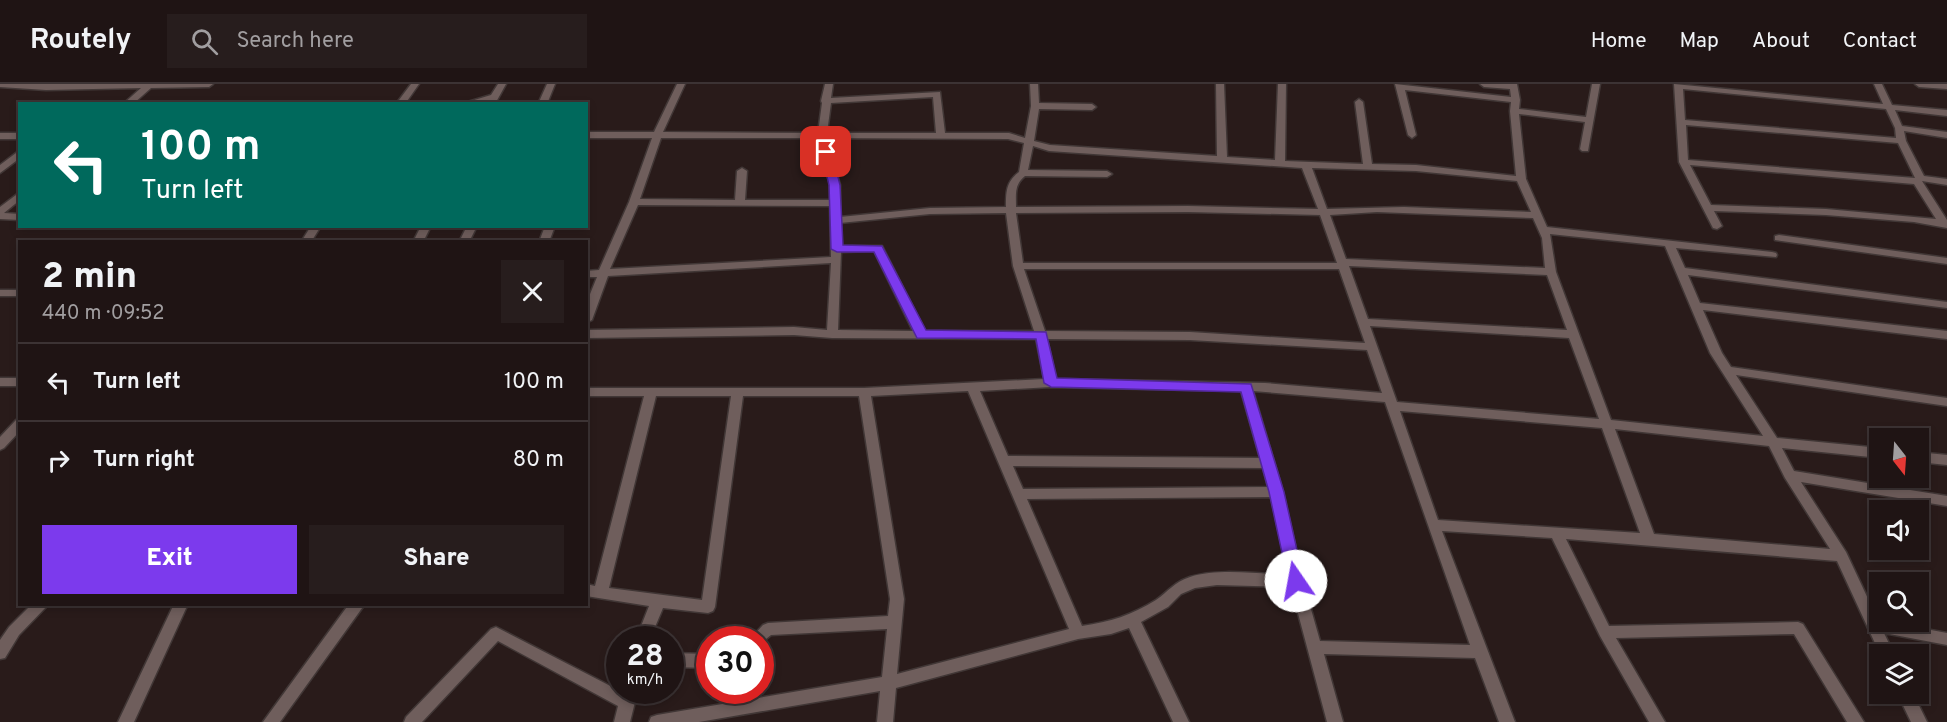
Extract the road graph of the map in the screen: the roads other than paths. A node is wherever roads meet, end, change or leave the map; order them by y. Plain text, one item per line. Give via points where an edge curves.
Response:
1 (0, 84) edge
2 (150, 84) edge
3 (209, 84) edge
4 (415, 84) edge
5 (502, 84) edge
6 (551, 84) edge
7 (681, 84) edge
8 (829, 84) edge
9 (1034, 84) edge
10 (1282, 84) edge
11 (1485, 84) edge
12 (1596, 84) edge
13 (1878, 84) edge
14 (1919, 84) edge
15 (1218, 85) edge
16 (1400, 85) edge
17 (1678, 85) edge
18 (49, 86) edge
19 (1513, 86) edge
20 (1947, 86) edge
21 (493, 100) edge
22 (1516, 100) junction
23 (825, 101) junction
24 (129, 102) edge
25 (402, 102) edge
26 (543, 102) edge
27 (1359, 102) dead end
28 (1035, 106) junction
29 (1092, 107) dead end
30 (1889, 109) junction
31 (1514, 111) junction
32 (1947, 113) edge
33 (1590, 120) junction
34 (1681, 122) junction
35 (1899, 128) junction
36 (588, 135) edge
37 (657, 135) junction
38 (822, 135) junction
39 (941, 135) junction
40 (1412, 135) dead end
41 (1947, 135) edge
42 (0, 136) edge
43 (18, 136) edge
44 (1901, 141) junction
45 (1029, 143) junction
46 (1585, 149) dead end
47 (18, 155) edge
48 (1222, 159) junction
49 (1684, 162) junction
50 (1280, 163) junction
51 (1306, 165) junction
52 (1368, 167) junction
53 (0, 170) edge
54 (742, 171) dead end
55 (1023, 173) junction
56 (1107, 174) dead end
57 (1521, 179) junction
58 (1919, 179) junction
59 (1947, 182) edge
60 (18, 197) edge
61 (634, 202) junction
62 (740, 202) junction
63 (835, 203) junction
64 (1708, 208) junction
65 (1011, 210) junction
66 (1324, 212) junction
67 (0, 214) edge
68 (1537, 215) junction
69 (18, 217) edge
70 (836, 220) junction
71 (1717, 226) dead end
72 (1945, 226) edge
73 (1544, 230) junction
74 (1779, 238) dead end
75 (1670, 245) junction
76 (837, 254) junction
77 (1772, 255) dead end
78 (1947, 261) edge
79 (1343, 264) junction
80 (1018, 266) junction
81 (1681, 271) junction
82 (1551, 272) junction
83 (588, 274) edge
84 (603, 274) junction
85 (0, 293) edge
86 (18, 293) edge
87 (1947, 305) edge
88 (1695, 306) junction
89 (588, 315) edge
90 (1365, 322) junction
91 (588, 334) edge
92 (832, 334) junction
93 (1573, 334) junction
94 (921, 335) junction
95 (1041, 335) junction
96 (1947, 335) edge
97 (1373, 347) junction
98 (1727, 370) junction
99 (0, 382) edge
100 (18, 382) edge
101 (1051, 383) junction
102 (972, 386) junction
103 (1246, 387) junction
104 (588, 392) edge
105 (651, 392) junction
106 (864, 392) junction
107 (738, 393) junction
108 (1392, 402) junction
109 (1947, 402) edge
110 (1608, 424) junction
111 (18, 425) edge
112 (1773, 442) junction
113 (0, 445) edge
114 (1869, 452) edge
115 (1929, 458) edge
116 (1005, 460) junction
117 (1947, 460) edge
118 (1268, 463) junction
119 (1790, 475) junction
120 (1276, 492) junction
121 (1019, 494) junction
122 (1947, 501) edge
123 (1434, 525) junction
124 (1557, 534) junction
125 (1649, 539) junction
126 (1841, 556) junction
127 (1296, 581) junction
128 (594, 591) edge
129 (658, 601) junction
130 (40, 606) edge
131 (180, 606) edge
132 (357, 606) edge
133 (1869, 617) edge
134 (1133, 620) junction
135 (894, 622) junction
136 (648, 626) edge
137 (774, 629) edge
138 (1605, 632) junction
139 (1907, 632) edge
140 (1078, 633) junction
141 (1947, 639) edge
142 (1315, 647) junction
143 (1479, 652) junction
144 (0, 653) edge
145 (889, 683) junction
146 (606, 685) edge
147 (627, 704) edge
148 (1910, 704) edge
149 (126, 722) edge
150 (271, 722) edge
151 (412, 722) edge
152 (622, 722) edge
153 (657, 722) edge
154 (885, 722) edge
155 (1180, 722) edge
156 (1335, 722) edge
157 (1507, 722) edge
158 (1657, 722) edge
159 (1856, 722) edge
160 (1919, 722) edge

1 - 18 street
2 - 3 street
2 - 18 street
2 - 24 street
4 - 25 street
5 - 21 street
6 - 26 street
7 - 37 street
8 - 23 street
9 - 28 street
10 - 50 street
11 - 19 street
12 - 33 street
13 - 30 street
14 - 20 street
15 - 48 street
16 - 22 street
16 - 40 street
17 - 30 street
17 - 34 street
19 - 22 street
22 - 31 street
23 - 38 street
23 - 39 street via 937,94
27 - 52 street
28 - 29 street
28 - 45 street
30 - 32 street
30 - 35 street
31 - 33 street
31 - 57 street
33 - 46 street
34 - 44 street
34 - 49 street
35 - 41 street
35 - 44 street
36 - 37 street
37 - 38 street
37 - 61 street
38 - 39 street
38 - 63 street via 835,185
39 - 45 street via 1009,136
42 - 43 street
44 - 58 street
45 - 48 street via 1050,148
45 - 55 street
47 - 53 street
48 - 50 street
49 - 58 street
49 - 64 street
50 - 51 street
51 - 52 street
51 - 66 street
52 - 57 street
54 - 62 street
55 - 56 street
55 - 65 street via 1011,188
57 - 68 street
58 - 59 street
58 - 72 street
60 - 67 street
61 - 62 street
61 - 84 street
62 - 63 street
63 - 70 street
64 - 71 street
64 - 72 street via 1860,212
65 - 66 street
65 - 70 street via 930,211
65 - 80 street
66 - 68 street via 1426,210
66 - 79 street
67 - 69 street
68 - 73 street
70 - 76 street
73 - 75 street
73 - 82 street
74 - 78 street
75 - 77 street
75 - 81 street
76 - 84 street
76 - 92 street
76 - 94 street via 878,248
79 - 80 street
79 - 82 street
79 - 90 street
80 - 95 street
81 - 87 street
81 - 88 street
82 - 93 street
83 - 84 street
84 - 89 street
85 - 86 street
88 - 96 street
88 - 98 street
90 - 93 street
90 - 97 street
91 - 92 street
92 - 94 street
93 - 110 street
94 - 95 street
95 - 97 street via 1190,336
95 - 101 street
97 - 108 street
98 - 109 street
98 - 112 street
99 - 100 street
101 - 102 street
101 - 103 street
102 - 106 street
102 - 116 street
103 - 108 street
103 - 118 street
104 - 105 street
105 - 107 street
105 - 128 street
106 - 107 street
106 - 135 street via 897,599
107 - 129 street via 708,607
108 - 110 street
108 - 123 street
110 - 112 street
110 - 125 street
111 - 113 street
112 - 114 street
112 - 119 street
115 - 117 street
116 - 118 street
116 - 121 street
118 - 120 street
119 - 122 street
119 - 126 street
120 - 121 street
120 - 127 street
121 - 140 street
123 - 124 street
123 - 143 street
124 - 125 street
124 - 138 street
125 - 126 street
126 - 133 street
127 - 134 street via 1193,582
127 - 142 street
128 - 129 street
129 - 136 street
130 - 144 street via 14,631
131 - 149 street
132 - 150 street
134 - 140 street
134 - 155 street
135 - 137 street
135 - 145 street
138 - 158 street
138 - 159 street via 1798,628
139 - 141 street
140 - 145 street
142 - 143 street
142 - 156 street
143 - 157 street
145 - 153 street
145 - 154 street
146 - 151 street via 495,633
147 - 152 street
148 - 160 street

